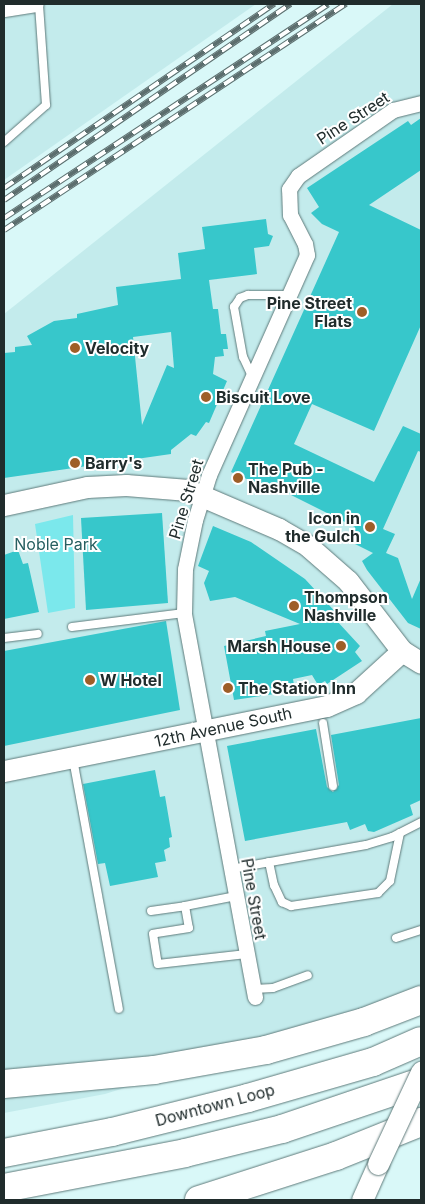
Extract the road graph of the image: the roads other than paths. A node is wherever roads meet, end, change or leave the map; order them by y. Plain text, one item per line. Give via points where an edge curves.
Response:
1 (38, 4) edge
2 (20, 5) edge
3 (4, 9) edge
4 (421, 103) edge
5 (4, 142) edge
6 (290, 295) junction
7 (253, 378) junction
8 (202, 496) junction
9 (4, 505) edge
10 (184, 613) junction
11 (72, 627) dead end
12 (38, 634) dead end
13 (4, 638) edge
14 (402, 651) junction
15 (421, 663) edge
16 (323, 723) dead end
17 (205, 730) junction
18 (73, 759) junction
19 (4, 771) edge
20 (333, 786) dead end
21 (421, 822) edge
22 (400, 833) junction
23 (269, 862) junction
24 (231, 869) junction
25 (236, 896) junction
26 (186, 906) junction
27 (151, 911) dead end
28 (421, 930) edge
29 (396, 938) dead end
30 (246, 954) junction
31 (308, 975) dead end
32 (255, 993) joint
33 (421, 1000) edge
34 (119, 1009) dead end
35 (421, 1041) edge
36 (421, 1072) edge
37 (421, 1082) edge
38 (4, 1084) edge
39 (421, 1122) edge
40 (112, 1132) junction
41 (4, 1140) edge
42 (4, 1153) edge
43 (10, 1188) edge
44 (199, 1200) edge
45 (362, 1200) edge

1 - 2 street
1 - 5 lane via 46,106
2 - 3 street
4 - 6 street, Pine Street via 393,110 298,176 289,189 290,215 307,255
6 - 7 street, Pine Street
6 - 7 lane via 248,295 240,298 234,307 243,357
7 - 8 street, Pine Street
8 - 9 main road via 181,489 126,485 87,487
8 - 10 street, Pine Street via 185,569
8 - 14 main road via 279,529 308,546 348,581
10 - 11 lane
10 - 17 street, Pine Street
12 - 13 lane
14 - 15 main road
14 - 17 main road, 12th Avenue South via 356,694 327,706
16 - 20 lane
17 - 18 main road, 12th Avenue South
17 - 24 street, Pine Street
18 - 19 main road, 12th Avenue South
18 - 34 lane
21 - 22 lane
22 - 23 lane via 366,845
22 - 23 lane via 390,881 378,893 291,906 282,902 274,886
23 - 24 lane
24 - 25 street, Pine Street
25 - 26 lane
25 - 30 street, Pine Street
26 - 27 lane
26 - 30 lane via 189,928 153,934 158,964
28 - 29 lane
30 - 32 street, Pine Street
31 - 32 lane
33 - 38 highway via 364,1022 266,1050 154,1070
35 - 40 highway, Downtown Loop via 373,1062
36 - 45 main road, bridge
37 - 43 highway via 282,1129 185,1153
39 - 44 highway via 336,1156
40 - 41 highway
40 - 42 highway, Downtown Loop

